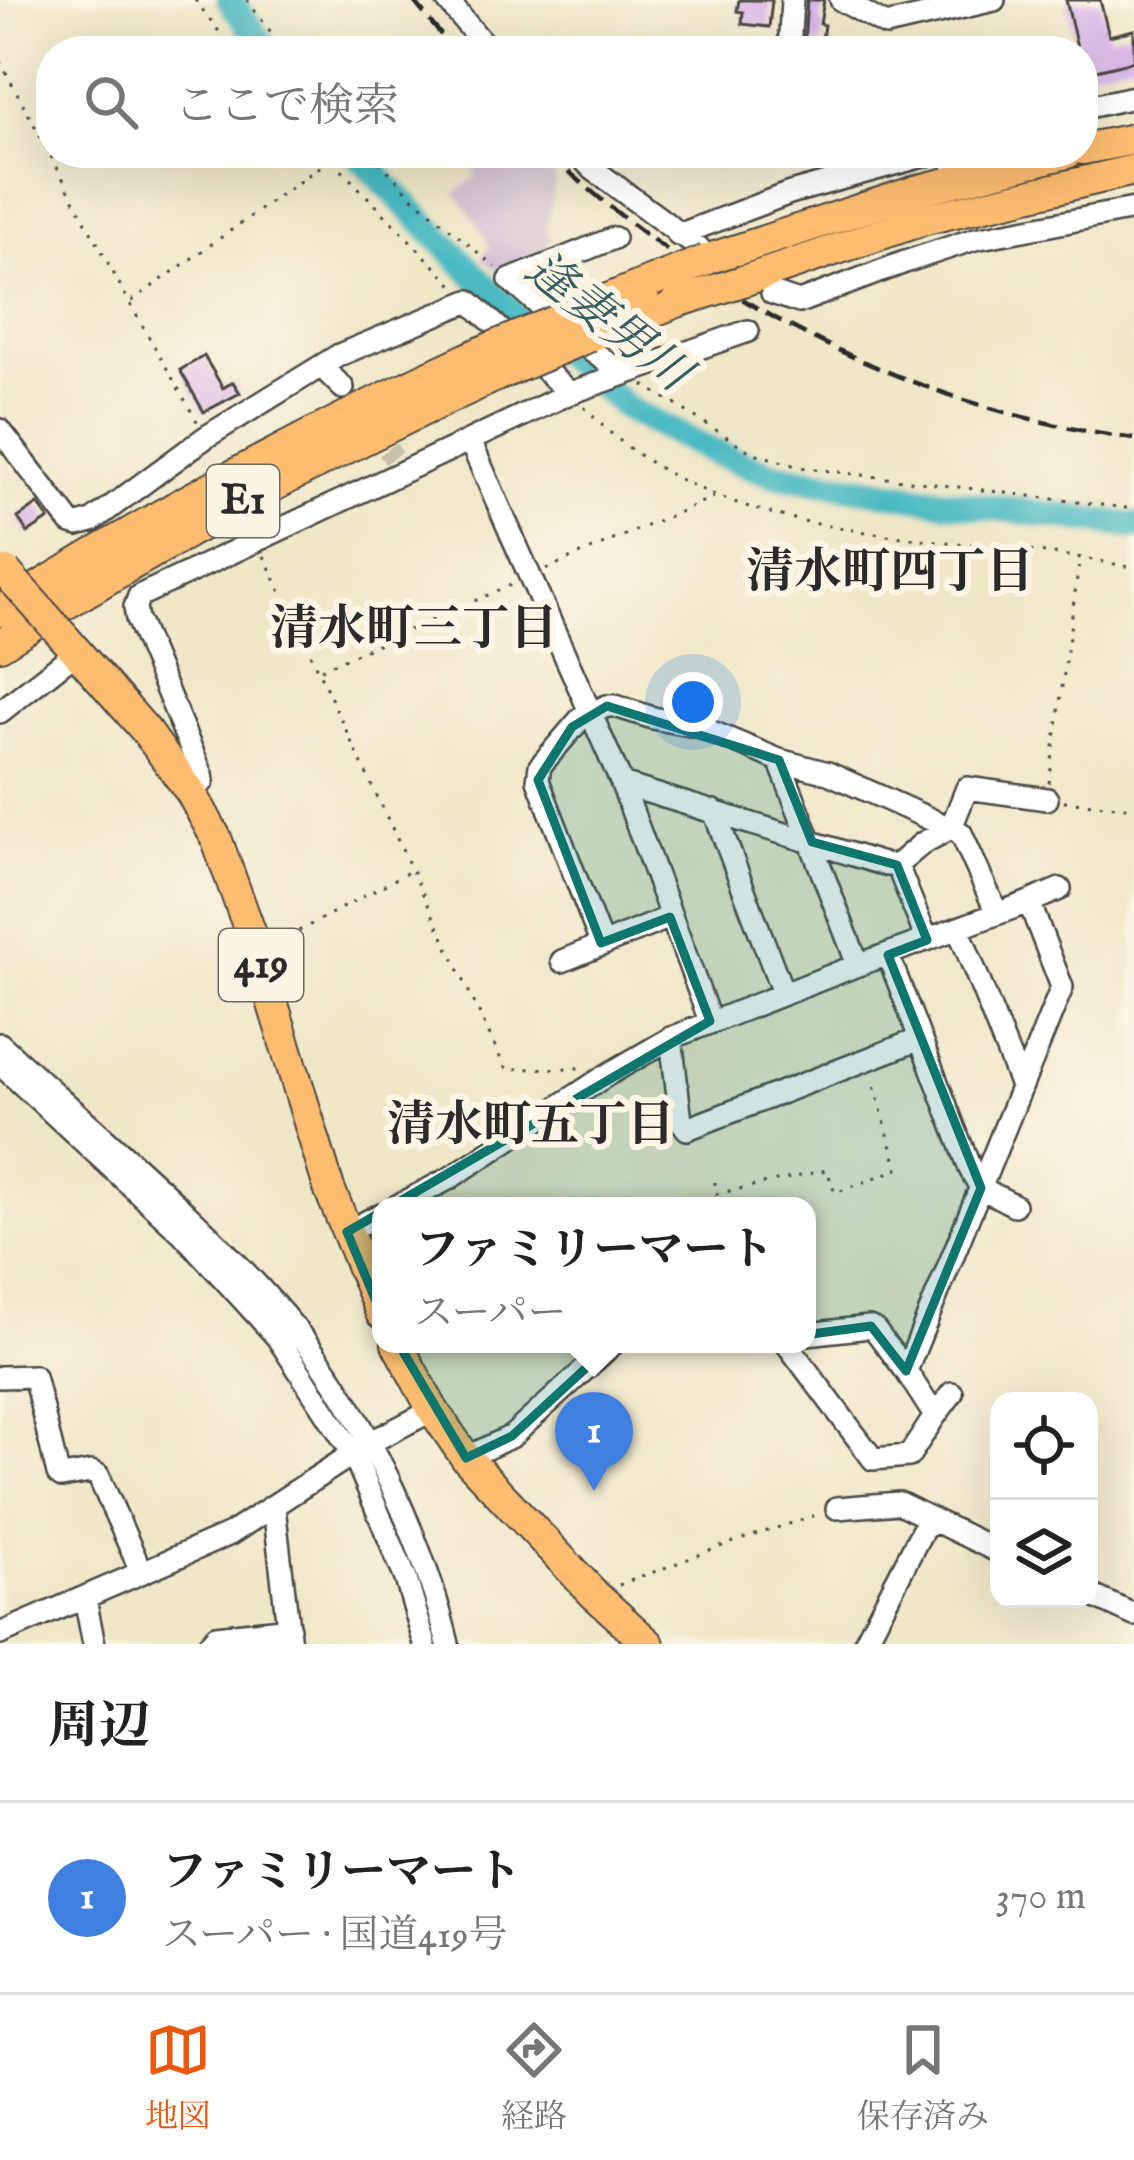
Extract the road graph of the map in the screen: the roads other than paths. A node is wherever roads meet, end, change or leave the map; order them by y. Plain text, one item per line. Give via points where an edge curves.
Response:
1 (446, 0) edge
2 (792, 0) edge
3 (841, 0) edge
4 (994, 0) edge
5 (940, 7) edge
6 (476, 36) edge
7 (790, 36) edge
8 (1134, 97) edge
9 (1098, 105) edge
10 (1134, 139) edge
11 (1098, 146) edge
12 (591, 168) edge
13 (895, 168) edge
14 (1007, 168) edge
15 (1134, 170) edge
16 (1134, 209) edge
17 (678, 235) junction
18 (614, 238) dead end
19 (703, 254) junction
20 (757, 287) junction
21 (582, 324) junction
22 (748, 331) dead end
23 (489, 364) junction
24 (322, 367) junction
25 (620, 376) junction
26 (343, 388) dead end
27 (573, 392) junction
28 (0, 430) edge
29 (470, 441) junction
30 (2, 566) edge
31 (0, 611) edge
32 (69, 644) junction
33 (0, 646) edge
34 (0, 712) edge
35 (591, 712) junction
36 (779, 760) junction
37 (622, 784) junction
38 (193, 794) junction
39 (1047, 799) road end
40 (714, 811) junction
41 (951, 828) junction
42 (812, 842) junction
43 (897, 865) junction
44 (1060, 889) dead end
45 (1029, 902) junction
46 (997, 914) junction
47 (670, 917) junction
48 (958, 928) junction
49 (927, 940) junction
50 (601, 944) junction
51 (888, 955) junction
52 (562, 961) dead end
53 (858, 965) junction
54 (783, 994) junction
55 (710, 1022) junction
56 (670, 1038) junction
57 (920, 1039) junction
58 (0, 1044) edge
59 (0, 1064) edge
60 (1021, 1086) junction
61 (981, 1188) junction
62 (414, 1197) edge
63 (1014, 1205) dead end
64 (372, 1219) edge
65 (347, 1232) junction
66 (372, 1292) edge
67 (816, 1333) edge
68 (402, 1353) edge
69 (603, 1353) edge
70 (794, 1353) edge
71 (906, 1371) junction
72 (0, 1377) edge
73 (952, 1393) dead end
74 (434, 1410) junction
75 (934, 1416) junction
76 (363, 1448) junction
77 (466, 1458) junction
78 (274, 1507) junction
79 (836, 1508) road end
80 (937, 1522) junction
81 (990, 1548) edge
82 (141, 1571) junction
83 (1098, 1598) edge
84 (85, 1599) junction
85 (1134, 1615) edge
86 (0, 1634) edge
87 (290, 1636) edge
88 (94, 1644) edge
89 (208, 1644) edge
90 (425, 1644) edge
91 (448, 1644) edge
92 (649, 1644) edge
93 (864, 1644) edge

1 - 6 street
2 - 7 street
3 - 5 street via 886,25
4 - 5 street
8 - 9 street
10 - 11 highway
12 - 17 street
13 - 17 street via 790,193
14 - 19 highway, E1
15 - 20 highway, E1 via 926,219
16 - 20 street via 974,236 799,302
17 - 19 street
18 - 25 street via 510,280
19 - 21 highway, E1, bridge
20 - 21 highway, E1, bridge
21 - 23 highway, E1, bridge
22 - 25 street
23 - 31 highway, E1 via 373,401
23 - 33 highway, E1 via 168,541
24 - 26 street
24 - 27 street via 469,301
24 - 28 street via 78,525
25 - 27 street
27 - 29 street
29 - 35 street
29 - 38 street via 400,465 139,596 137,619 202,775
30 - 32 highway, 419, bridge
32 - 34 street
32 - 38 highway, 419
35 - 36 street via 615,706 700,727
35 - 37 street
35 - 50 street via 537,773
36 - 41 street
36 - 42 street
37 - 40 street
37 - 47 street
38 - 65 highway, 419 via 233,880
39 - 41 street via 967,788
40 - 42 street
40 - 54 street
41 - 43 street
41 - 46 street via 966,841
42 - 43 street
42 - 53 street
43 - 49 street
44 - 45 street
45 - 46 street
45 - 60 street via 1062,987
46 - 48 street
47 - 50 street
47 - 55 street
48 - 49 street
48 - 60 street
49 - 51 street
50 - 52 street
51 - 53 street
51 - 57 street
53 - 54 street
54 - 55 street
55 - 56 street
56 - 57 street via 687,1129
56 - 62 street
57 - 61 street
58 - 76 street via 267,1296 312,1352
59 - 76 street via 182,1233 277,1336
60 - 61 street
61 - 63 street
61 - 71 street
64 - 65 street
65 - 66 highway, 419
67 - 71 street via 872,1327
68 - 74 highway
69 - 77 street via 512,1436
70 - 75 street via 873,1459 909,1456
71 - 75 street
72 - 82 street via 34,1376 58,1474 98,1474
73 - 75 street
74 - 76 street
74 - 77 highway
76 - 78 street
76 - 90 street
76 - 91 street via 417,1548
77 - 92 highway
78 - 82 street
78 - 87 street
79 - 80 street via 899,1503
80 - 81 street
80 - 93 street via 924,1527
82 - 84 street
83 - 85 street
84 - 86 street
84 - 88 street
87 - 89 street via 216,1636

